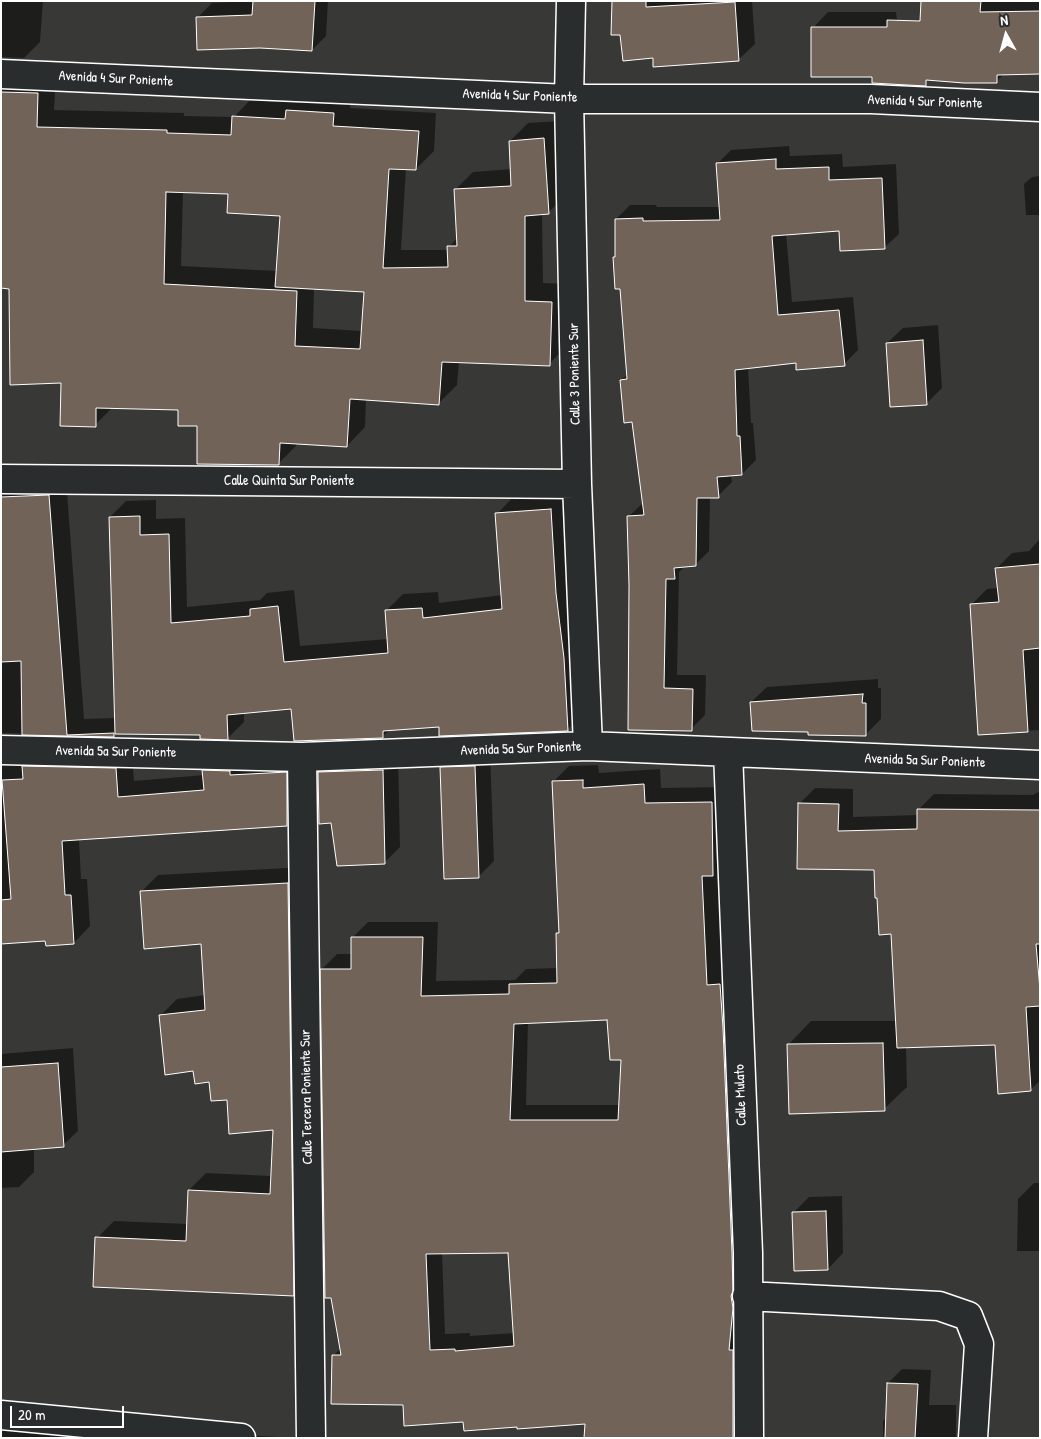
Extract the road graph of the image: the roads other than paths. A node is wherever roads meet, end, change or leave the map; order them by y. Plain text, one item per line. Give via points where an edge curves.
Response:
1 (571, 1) edge
2 (1, 74) edge
3 (569, 99) junction
4 (1040, 107) edge
5 (1, 479) edge
6 (577, 484) junction
7 (588, 746) junction
8 (1, 750) edge
9 (728, 752) junction
10 (302, 757) junction
11 (1040, 765) edge
12 (747, 1296) junction
13 (1, 1415) edge
14 (241, 1438) edge
15 (311, 1438) edge
16 (749, 1438) edge
17 (973, 1438) edge

1 - 3 street, Calle 3 Poniente Sur
2 - 3 street, Avenida 4 Sur Poniente
3 - 4 street, Avenida 4 Sur Poniente via 871,100
3 - 6 street, Calle 3 Poniente Sur
5 - 6 street, Calle Quinta Sur Poniente
6 - 7 street, Calle 3 Poniente Sur
7 - 9 street, Avenida 5a Sur Poniente
7 - 10 street, Avenida 5a Sur Poniente
8 - 10 street, Avenida 5a Sur Poniente
9 - 11 street, Avenida 5a Sur Poniente
9 - 12 street, Calle Mulato via 748,1253
10 - 15 street, Calle Tercera Poniente Sur
12 - 16 street, Calle Mulato
12 - 17 street via 939,1306 968,1316 979,1344
13 - 14 street

